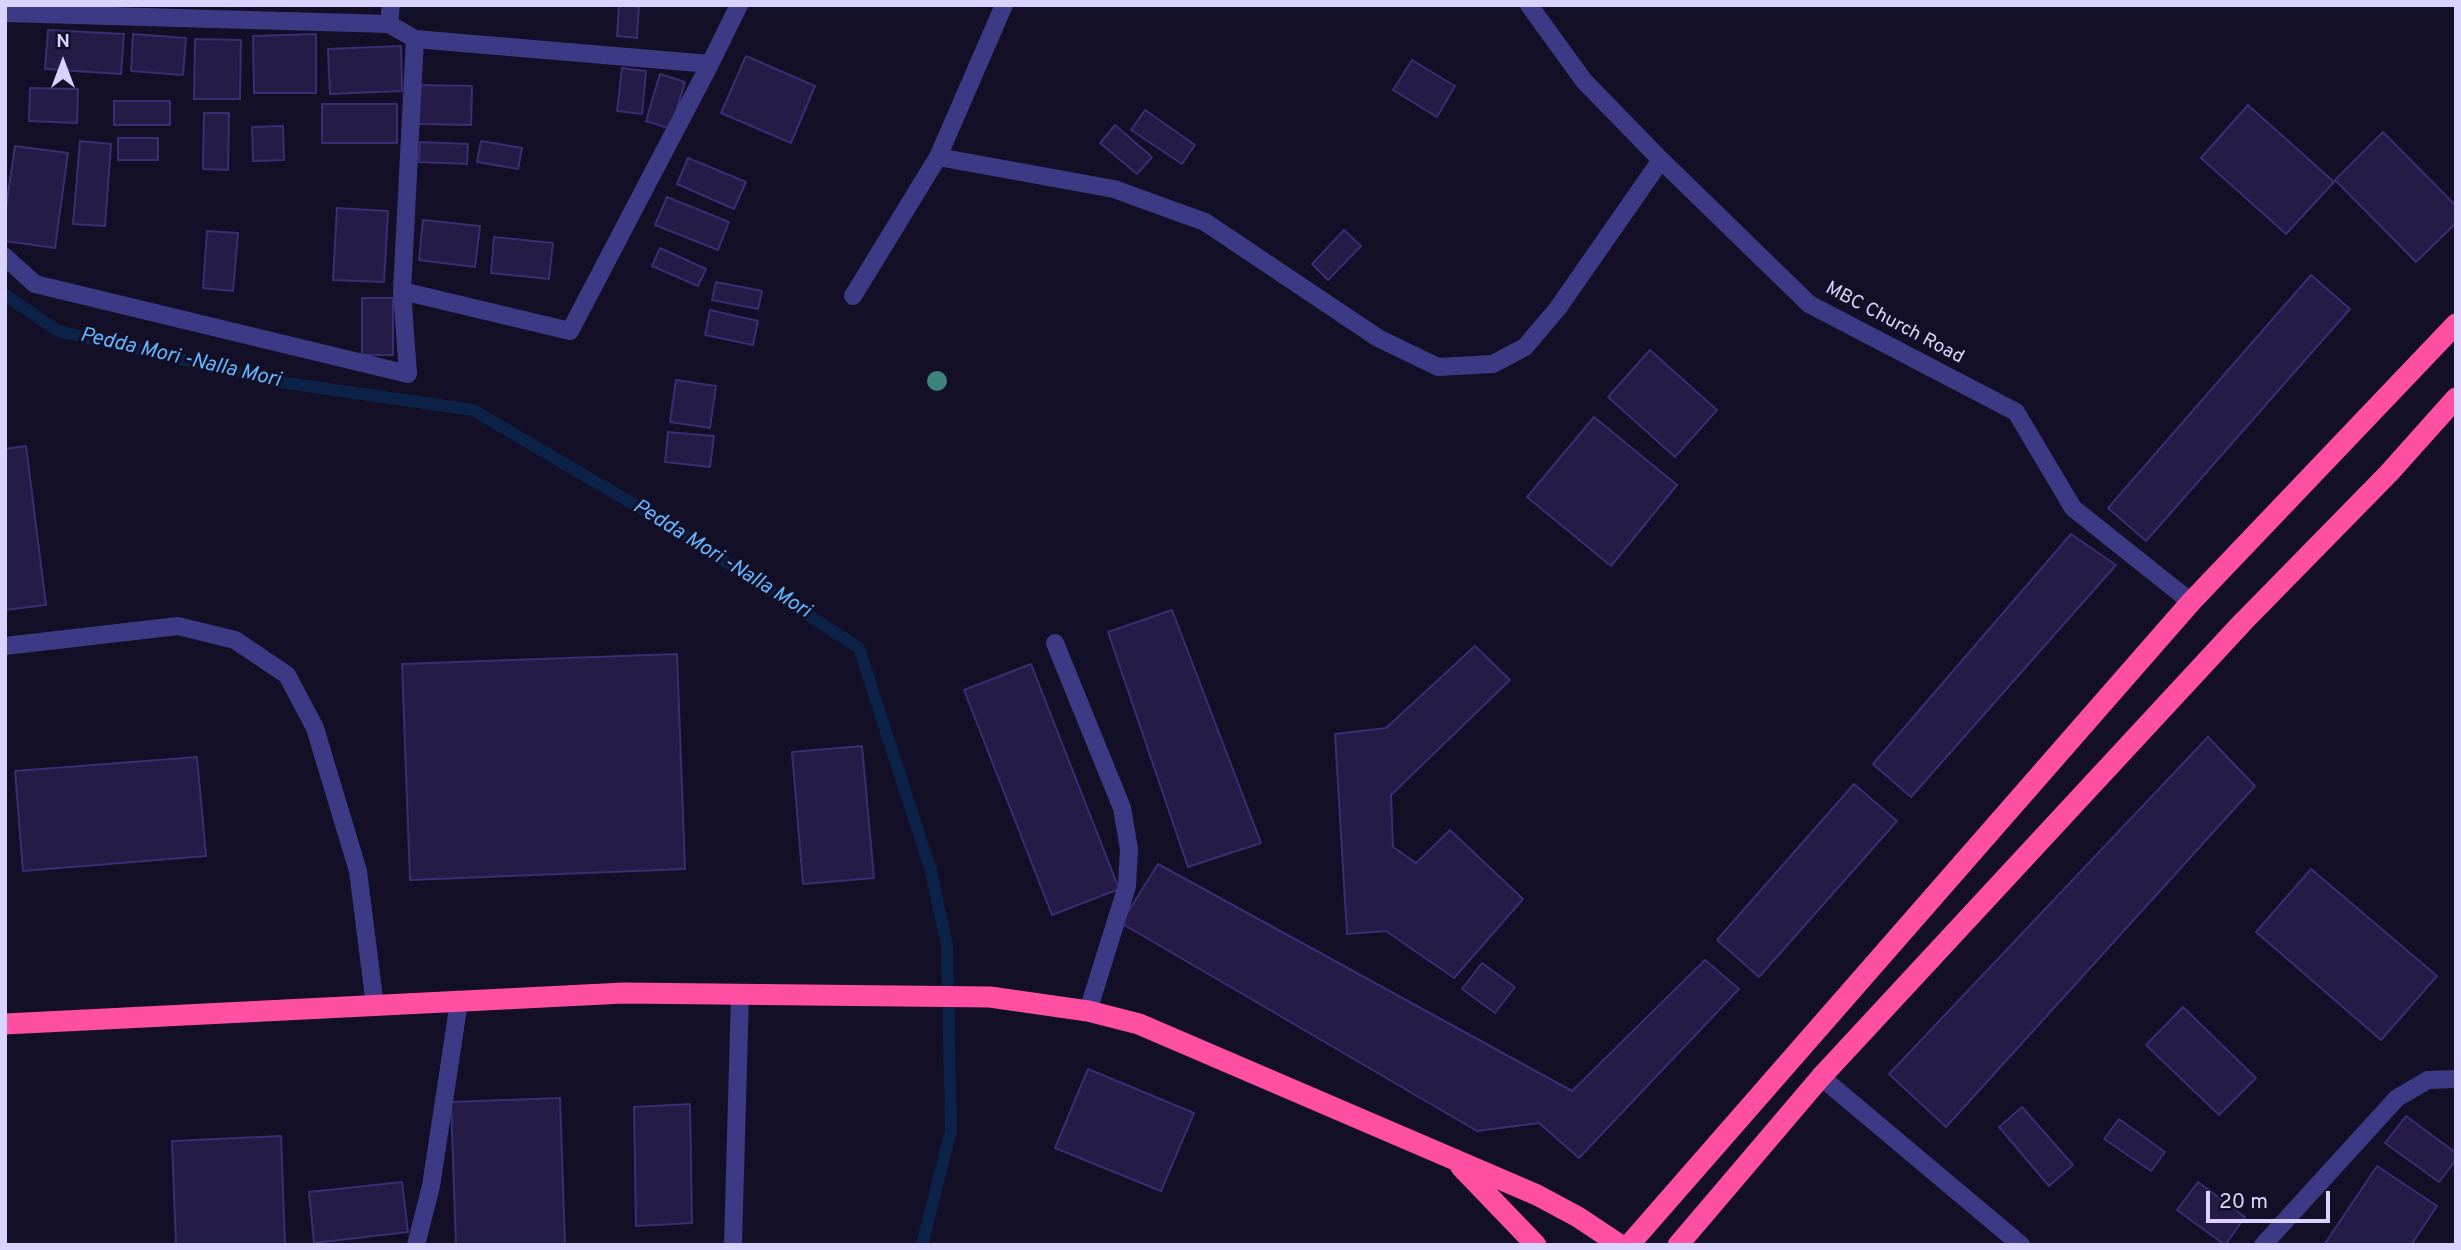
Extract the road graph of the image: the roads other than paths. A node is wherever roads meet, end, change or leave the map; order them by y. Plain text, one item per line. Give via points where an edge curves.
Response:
1 (391, 5) edge
2 (739, 5) edge
3 (1004, 5) edge
4 (1529, 5) edge
5 (5, 13) edge
6 (389, 24) junction
7 (415, 39) junction
8 (710, 64) junction
9 (938, 157) junction
10 (1661, 160) junction
11 (5, 257) edge
12 (402, 290) junction
13 (853, 296) dead end
14 (2456, 324) edge
15 (2456, 398) edge
16 (2191, 602) junction
17 (1055, 643) dead end
18 (5, 646) edge
19 (740, 993) junction
20 (459, 1002) junction
21 (375, 1006) junction
22 (1088, 1011) junction
23 (5, 1024) edge
24 (1821, 1077) junction
25 (2456, 1079) edge
26 (1455, 1160) junction
27 (416, 1245) edge
28 (733, 1245) edge
29 (1536, 1245) edge
30 (1620, 1245) edge
31 (1629, 1245) edge
32 (1678, 1245) edge
33 (2021, 1245) edge
34 (2263, 1245) edge

1 - 6 street
2 - 8 street
3 - 9 street
4 - 10 street, MBC Church Road via 1584,81
5 - 6 street
6 - 7 street
7 - 8 street
7 - 12 street
8 - 12 street via 570,331
9 - 10 street via 1114,189 1205,222 1378,338 1438,367 1493,364 1525,347 1558,308
9 - 13 street
10 - 16 street, MBC Church Road via 1808,303 2016,412 2073,508
11 - 12 street via 35,284 408,374
14 - 16 highway
15 - 24 highway
16 - 31 highway
17 - 22 street via 1122,808 1129,849 1127,887
18 - 21 street via 178,626 235,640 287,676 315,727 358,871
19 - 20 highway via 624,993
19 - 22 highway via 990,997
19 - 28 street
20 - 21 highway
20 - 27 street via 431,1186
21 - 23 highway
22 - 26 highway via 1139,1024
24 - 32 highway
24 - 33 street
25 - 34 street via 2428,1080 2397,1098
26 - 29 highway
26 - 30 highway via 1537,1195

